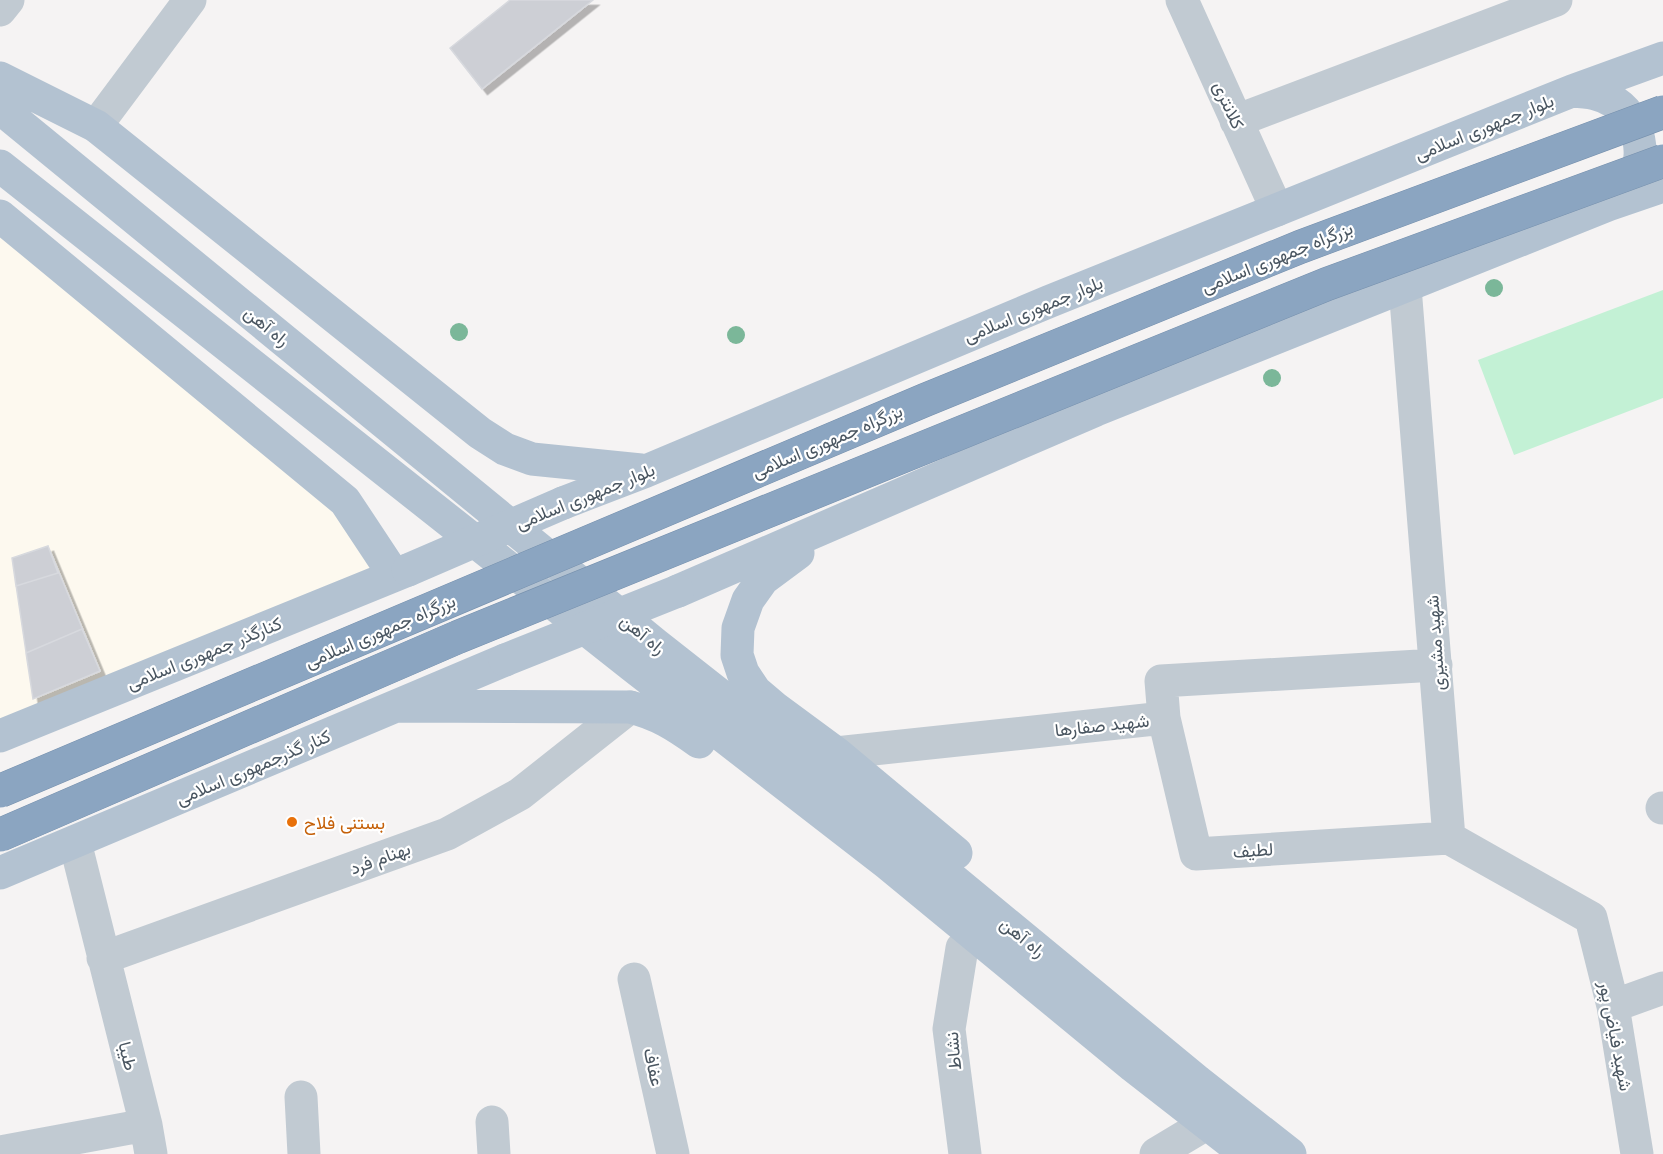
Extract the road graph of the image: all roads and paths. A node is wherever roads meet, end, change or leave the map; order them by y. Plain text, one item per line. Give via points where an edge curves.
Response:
1 (8, 0) edge
2 (190, 0) edge
3 (1182, 0) edge
4 (1556, 0) edge
5 (0, 10) edge
6 (1663, 58) edge
7 (0, 78) edge
8 (1572, 91) junction
9 (0, 108) edge
10 (1663, 112) edge
11 (1236, 121) junction
12 (96, 126) junction
13 (1663, 161) edge
14 (0, 166) edge
15 (1663, 186) edge
16 (1608, 205) junction
17 (1276, 210) junction
18 (0, 216) edge
19 (1405, 287) junction
20 (646, 471) junction
21 (879, 503) junction
22 (401, 573) junction
23 (1437, 665) junction
24 (398, 706) junction
25 (630, 707) junction
26 (1164, 718) junction
27 (0, 736) edge
28 (836, 753) junction
29 (0, 791) edge
30 (0, 835) edge
31 (1449, 838) junction
32 (75, 842) junction
33 (0, 873) edge
34 (962, 948) junction
35 (104, 958) junction
36 (634, 979) dead end
37 (1663, 988) edge
38 (1613, 1006) junction
39 (1133, 1066) junction
40 (1197, 1081) junction
41 (301, 1097) dead end
42 (492, 1122) dead end
43 (1206, 1124) junction
44 (148, 1139) edge
45 (0, 1152) edge
46 (304, 1154) edge
47 (494, 1154) edge
48 (673, 1154) edge
49 (965, 1154) edge
50 (1156, 1154) edge
51 (1246, 1154) edge
52 (1290, 1154) edge
53 (1637, 1154) edge

1 - 5 street
2 - 12 street
3 - 11 street, کلانتری
4 - 11 street
6 - 8 main road, بلوار جمهوری اسلامی
7 - 12 main road
8 - 16 main road via 1596,92 1617,104 1633,122 1640,144 1638,168 1627,190
8 - 17 main road, بلوار جمهوری اسلامی
9 - 40 main road, راه آهن
10 - 29 highway, بزرگراه جمهوری اسلامی, bridge via 1300,247 925,400
11 - 17 street, کلانتری
12 - 20 main road via 489,438 532,459
13 - 30 highway, بزرگراه جمهوری اسلامی, bridge via 1305,293 458,637
14 - 39 main road, راه آهن via 888,864
15 - 16 main road
16 - 19 main road
17 - 20 main road, بلوار جمهوری اسلامی
18 - 22 main road via 345,501
19 - 21 main road via 1096,410
19 - 23 street, شهید مشیری
20 - 22 main road, بلوار جمهوری اسلامی, bridge
21 - 24 main road, کنار گذرجمهوری اسلامی, bridge
21 - 28 main road via 763,579 748,600 738,628 737,655 755,691
22 - 27 main road, کنارگذر جمهوری اسلامی
23 - 26 street, شهید صفارها via 1161,681
23 - 31 street, شهید مشیری
24 - 25 main road
24 - 32 main road, کنار گذرجمهوری اسلامی
25 - 34 main road via 668,721 713,752
25 - 35 street, بهنام فرد via 520,794 447,834
26 - 28 street, شهید صفارها
26 - 31 street, لطیف via 1196,854
28 - 40 main road via 1062,941
31 - 38 street, شهید فیاض پور via 1591,918
32 - 33 main road, کنار گذرجمهوری اسلامی
32 - 35 street, طیبا
34 - 39 main road via 1027,999
34 - 49 street, نشاط via 950,1029
35 - 44 street, طیبا
36 - 48 street, عفاف
37 - 38 street
38 - 53 street, شهید فیاض پور
39 - 43 main road, راه آهن
40 - 52 main road, راه آهن
41 - 46 street
42 - 47 street
43 - 50 street
43 - 51 main road, راه آهن
44 - 45 street

